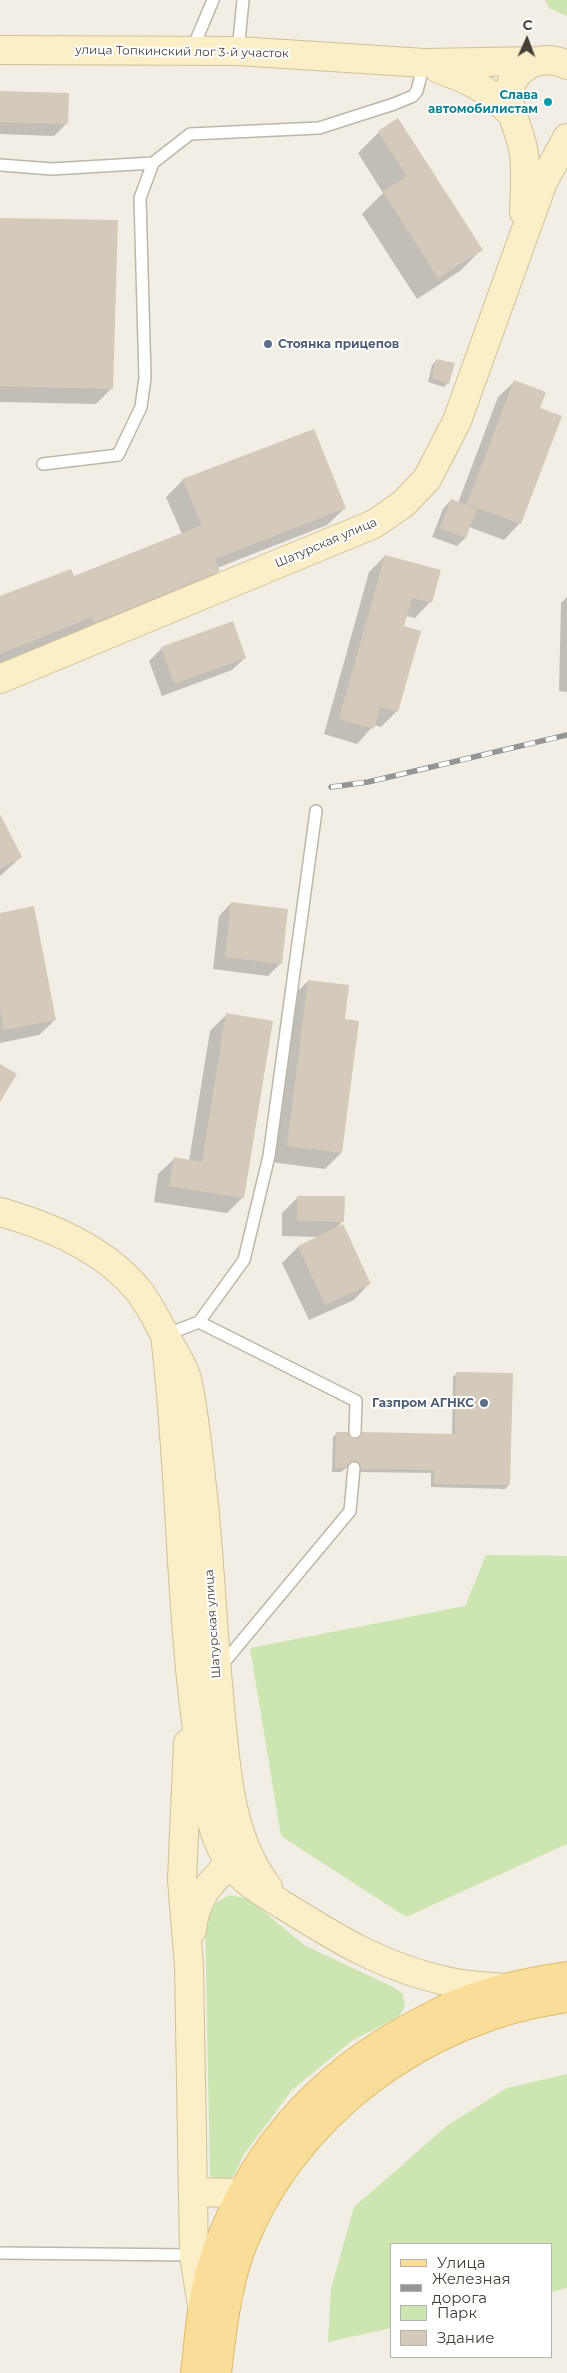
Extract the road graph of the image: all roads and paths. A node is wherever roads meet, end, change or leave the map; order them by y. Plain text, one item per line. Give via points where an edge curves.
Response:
1 (213, 0) edge
2 (243, 0) edge
3 (0, 50) edge
4 (192, 50) junction
5 (238, 51) junction
6 (556, 61) edge
7 (424, 63) junction
8 (513, 117) junction
9 (567, 132) edge
10 (567, 138) edge
11 (152, 163) junction
12 (0, 165) edge
13 (523, 236) junction
14 (43, 464) dead end
15 (0, 679) edge
16 (316, 811) dead end
17 (0, 1212) edge
18 (199, 1322) junction
19 (165, 1335) junction
20 (356, 1432) dead end
21 (354, 1468) dead end
22 (216, 1671) junction
23 (193, 1707) junction
24 (238, 1856) junction
25 (189, 1966) junction
26 (414, 1974) junction
27 (567, 1976) edge
28 (567, 1998) edge
29 (504, 2000) junction
30 (460, 2002) junction
31 (193, 2192) junction
32 (241, 2193) junction
33 (0, 2253) edge
34 (205, 2255) junction
35 (203, 2309) junction
36 (196, 2373) edge
37 (217, 2373) edge

1 - 4 lane
2 - 5 lane
3 - 4 main road, улица Топкинский лог 3-й участок
4 - 5 main road, улица Топкинский лог 3-й участок
5 - 7 main road, улица Топкинский лог 3-й участок
6 - 7 main road
6 - 8 main road via 522,69 516,76 509,94
7 - 8 main road via 469,80 489,92
7 - 11 lane via 417,91 394,104 319,128 190,134
8 - 9 main road via 523,129 542,137 553,138
8 - 13 main road via 524,151
10 - 13 main road, Шатурская улица via 543,182
11 - 12 lane via 52,169
11 - 14 lane via 140,198 145,378 141,407 118,456
13 - 15 main road, Шатурская улица via 457,420 427,479 402,504 374,524
16 - 18 lane via 269,1156 244,1260
17 - 19 main road, Шатурская улица via 63,1235 96,1252 138,1290
18 - 19 lane
18 - 20 lane via 356,1401
19 - 22 main road, Шатурская улица via 186,1377 199,1454
19 - 23 main road, Шатурская улица via 172,1394
21 - 22 lane via 350,1511
22 - 24 main road, Шатурская улица
23 - 24 main road via 207,1799 215,1829
23 - 25 main road via 187,1748 182,1880
24 - 25 main road via 207,1886 198,1902 193,1919
24 - 26 main road, Шатурская улица via 283,1905 365,1954
25 - 31 main road
26 - 29 main road
26 - 30 main road
27 - 29 main road
28 - 29 main road via 533,2003
29 - 30 main road
29 - 37 main road via 386,2068 333,2110 298,2147 265,2200 240,2253 226,2299
30 - 32 main road via 385,2040 307,2101 275,2140
31 - 32 main road
31 - 34 main road
32 - 34 main road
33 - 34 lane
34 - 35 main road
35 - 36 main road
35 - 37 main road

